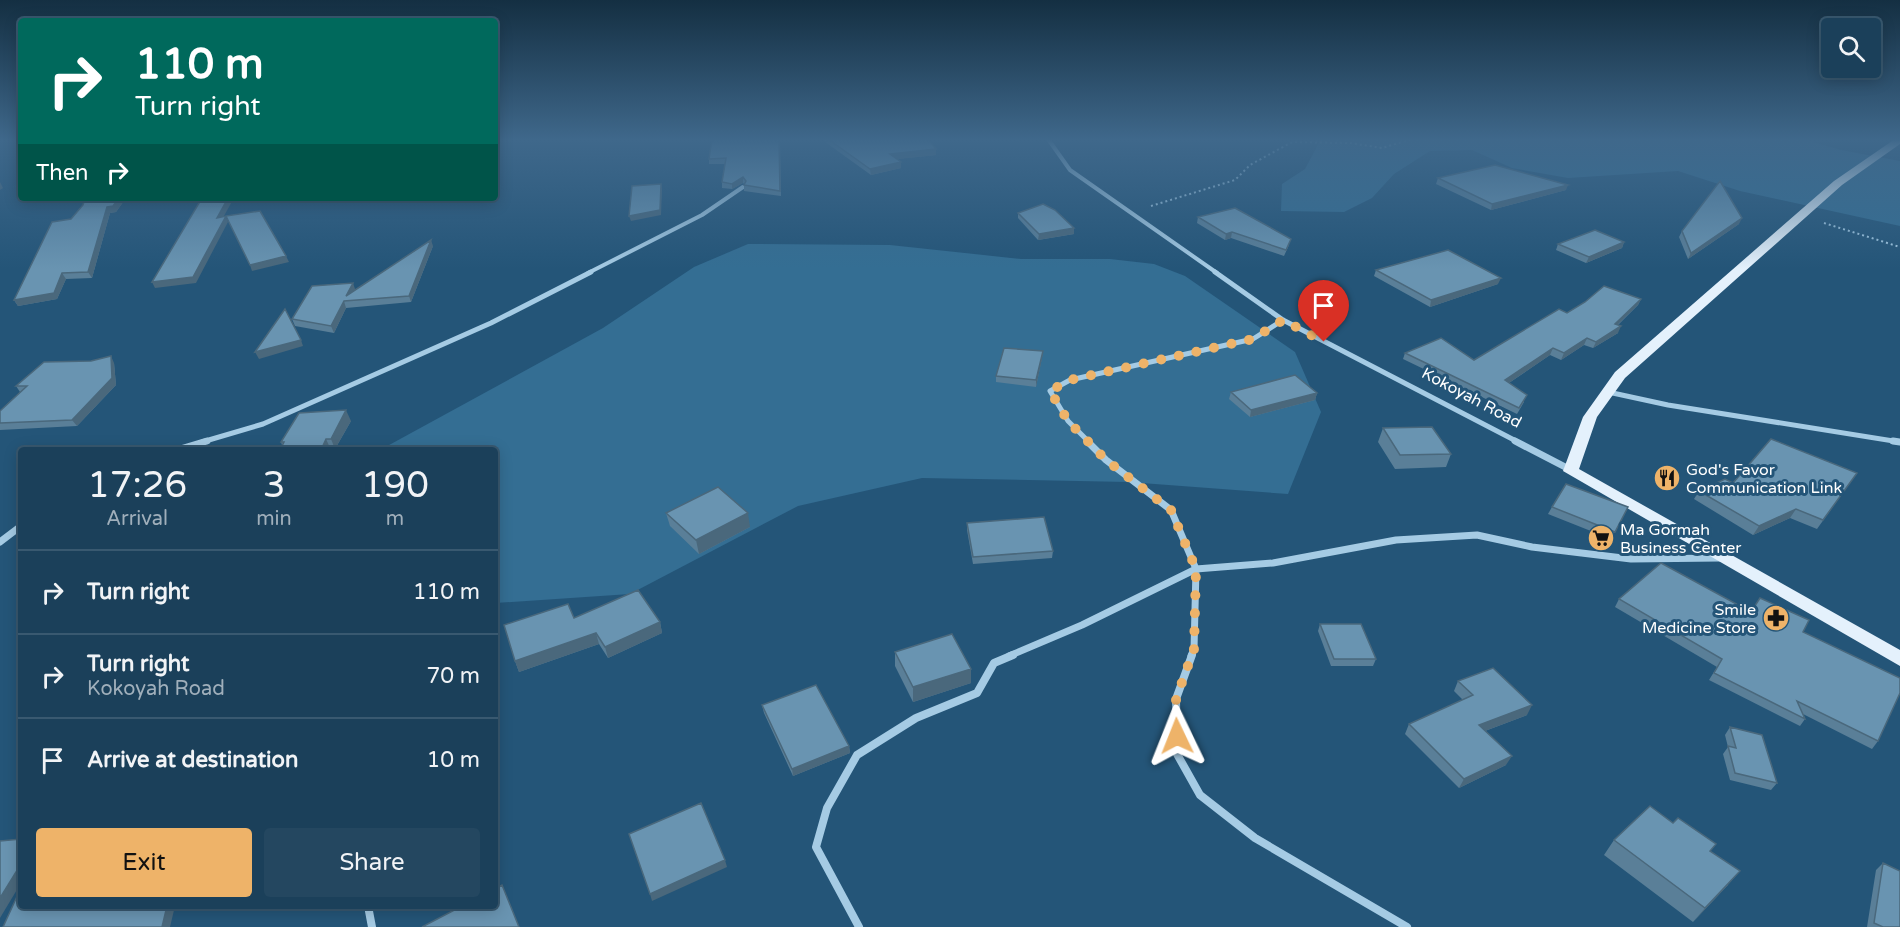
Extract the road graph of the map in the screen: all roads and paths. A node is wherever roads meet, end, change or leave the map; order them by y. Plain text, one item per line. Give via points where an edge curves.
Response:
1 (1087, 182) edge
2 (1228, 182) edge
3 (1839, 182) edge
4 (743, 187) edge
5 (1150, 206) dead end
6 (1801, 215) junction
7 (1900, 247) edge
8 (1283, 320) junction
9 (1608, 392) junction
10 (1900, 442) edge
11 (187, 447) edge
12 (1571, 471) junction
13 (18, 528) edge
14 (0, 542) edge
15 (1724, 558) junction
16 (1196, 569) junction
17 (1900, 659) edge
18 (369, 909) edge
19 (372, 927) edge
20 (859, 927) edge
21 (1407, 927) edge

1 - 8 street, Kokoyah Road
2 - 5 path
3 - 6 main road
4 - 11 street via 702,215 491,324 263,424
6 - 7 path
6 - 9 main road via 1620,375
8 - 12 street, Kokoyah Road
8 - 16 street via 1253,339 1070,380 1050,391 1068,421 1106,460 1171,510
9 - 10 street
9 - 12 main road via 1590,417
12 - 15 main road, Kokoyah Road
13 - 14 street
15 - 16 street via 1631,559 1532,548 1477,535 1396,540 1273,563
15 - 17 main road, Kokoyah Road
16 - 20 street via 994,663 977,693 916,718 857,755 827,808 816,847
16 - 21 street via 1194,649 1176,699 1177,754 1200,795 1255,838
18 - 19 street

